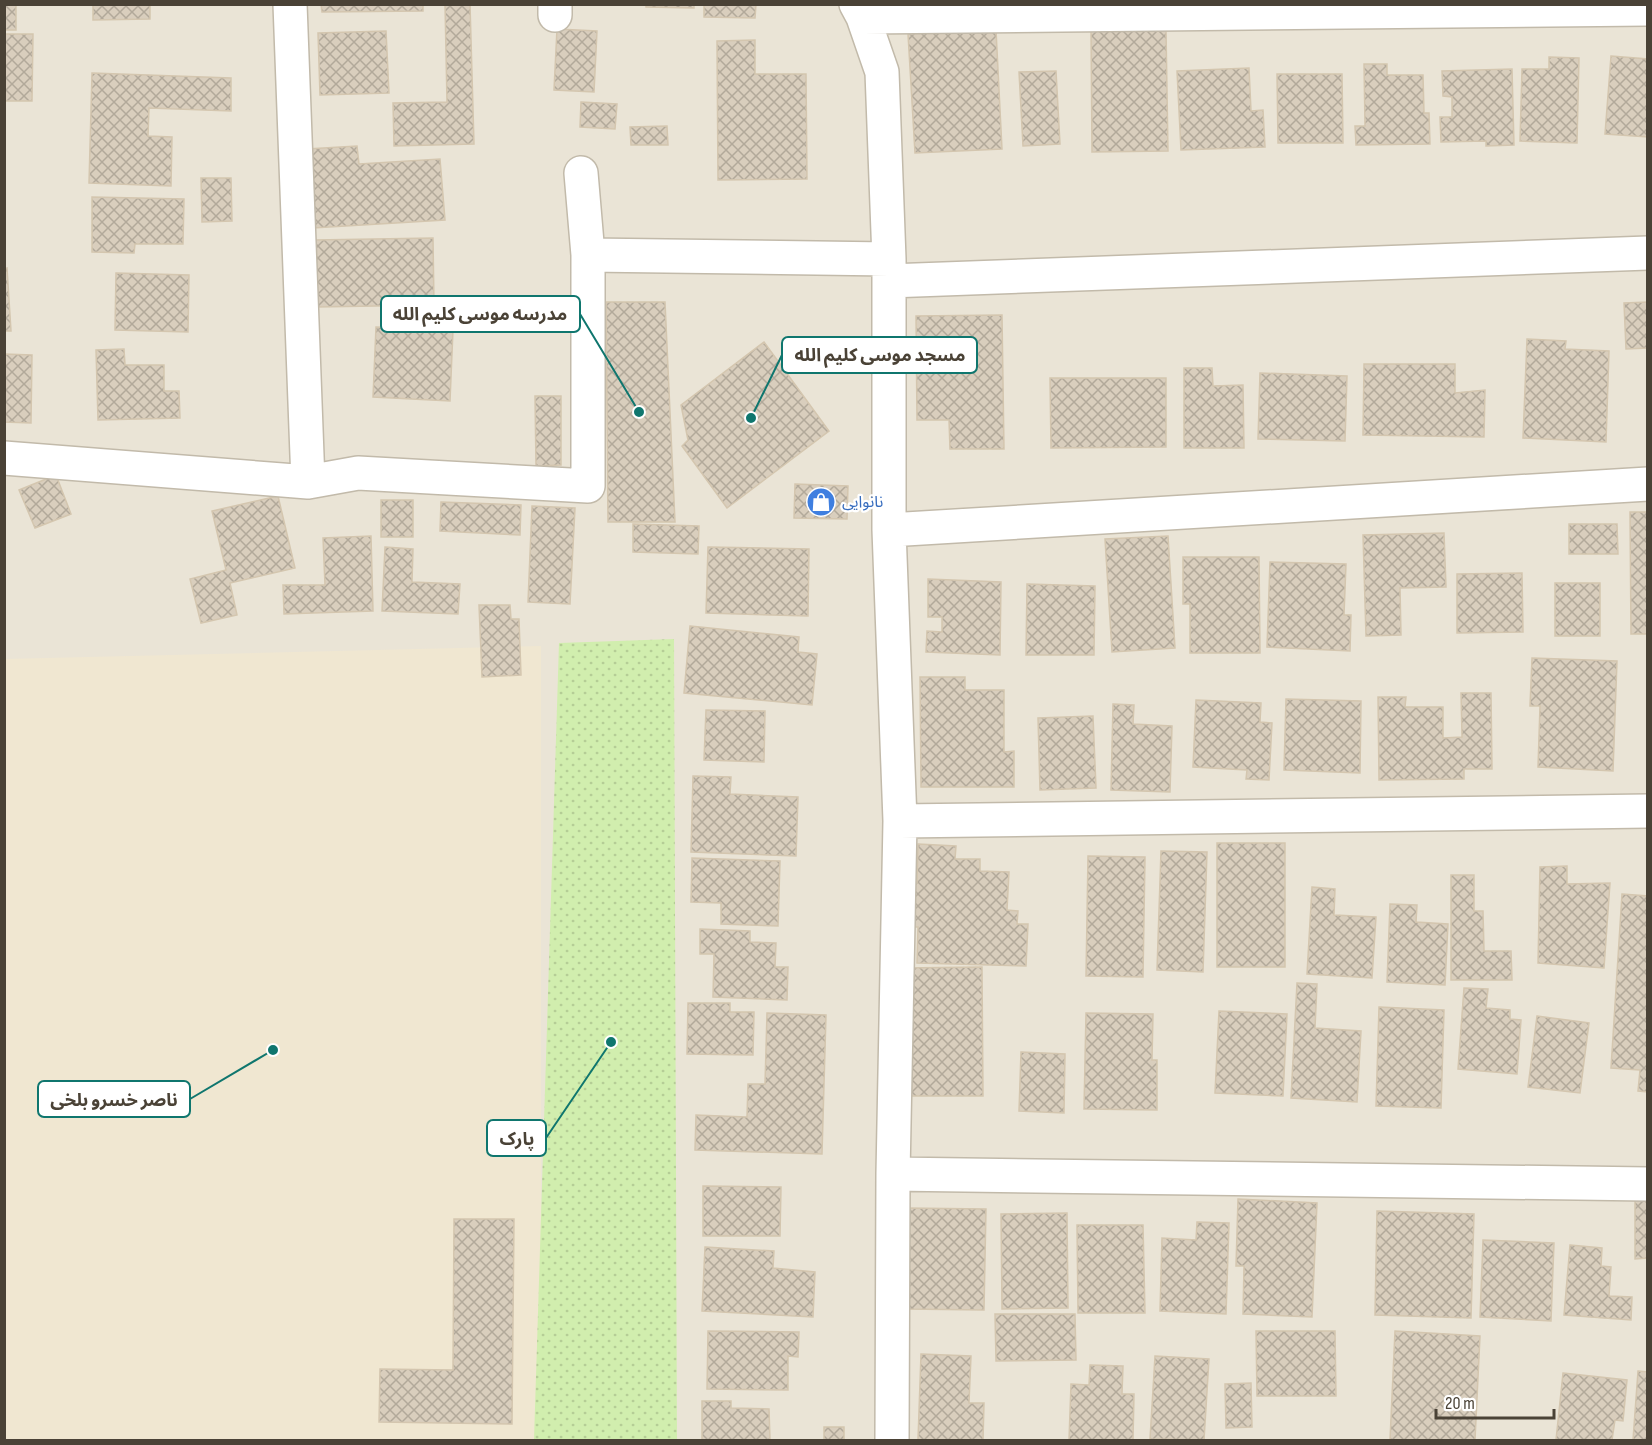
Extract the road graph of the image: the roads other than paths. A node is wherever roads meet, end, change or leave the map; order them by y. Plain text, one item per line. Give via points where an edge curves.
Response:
1 (290, 4) edge
2 (1647, 9) edge
3 (860, 11) edge
4 (581, 173) dead end
5 (1647, 253) edge
6 (588, 255) junction
7 (889, 270) junction
8 (4, 458) edge
9 (308, 482) junction
10 (1647, 484) edge
11 (889, 530) junction
12 (1647, 810) edge
13 (900, 821) junction
14 (893, 1174) junction
15 (1647, 1184) edge
16 (892, 1440) edge

1 - 9 street
2 - 3 street
3 - 7 street via 882,72
4 - 6 street
5 - 7 street
6 - 7 street
6 - 9 street via 588,486 357,473
7 - 11 street
8 - 9 street
10 - 11 street
11 - 13 street
12 - 13 street
13 - 14 street
14 - 15 street
14 - 16 street

